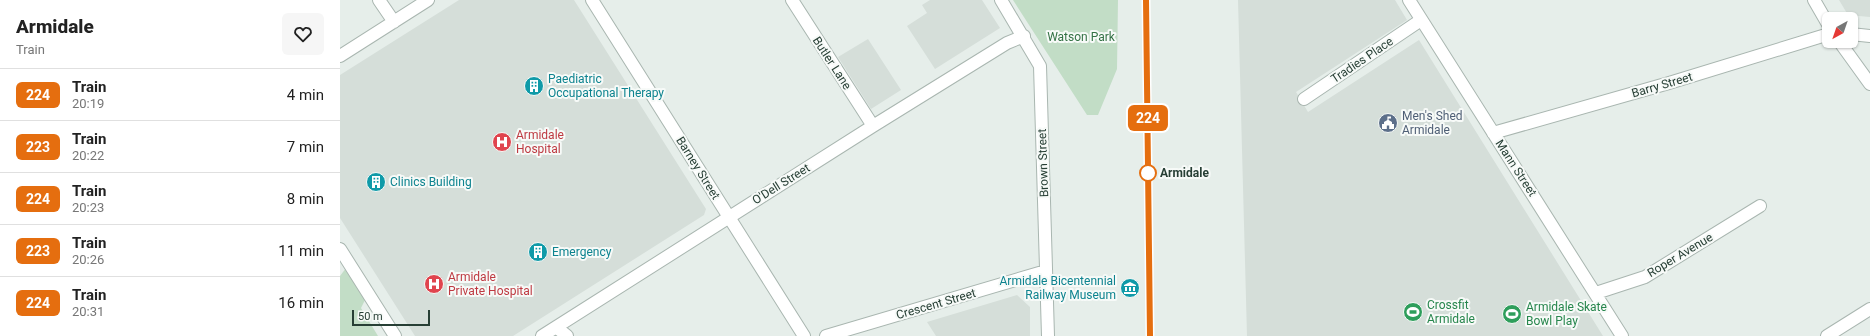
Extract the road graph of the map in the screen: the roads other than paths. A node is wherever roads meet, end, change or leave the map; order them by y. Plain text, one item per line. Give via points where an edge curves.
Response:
1 (379, 0) edge
2 (428, 0) edge
3 (592, 0) edge
4 (792, 0) edge
5 (1001, 0) edge
6 (1408, 0) edge
7 (1814, 0) edge
8 (1822, 14) edge
9 (1421, 20) junction
10 (394, 22) junction
11 (1858, 35) edge
12 (1024, 36) junction
13 (1822, 36) edge
14 (1870, 36) edge
15 (1844, 48) edge
16 (340, 56) edge
17 (1870, 84) edge
18 (1304, 99) dead end
19 (873, 126) junction
20 (1493, 133) junction
21 (1760, 206) dead end
22 (729, 217) junction
23 (340, 248) edge
24 (1046, 271) junction
25 (1596, 293) junction
26 (1870, 309) edge
27 (556, 327) junction
28 (395, 336) edge
29 (542, 336) edge
30 (567, 336) edge
31 (804, 336) edge
32 (826, 336) edge
33 (1048, 336) edge
34 (1622, 336) edge
35 (1827, 336) edge

1 - 10 street
2 - 10 street
3 - 22 street, Barney Street
4 - 19 street, Butler Lane
5 - 12 street, Brown Street
6 - 9 street, Mann Street
7 - 8 street
9 - 18 street, Tradies Place
9 - 20 street, Mann Street
10 - 16 street
11 - 14 street
12 - 19 street, O'Dell Street via 1007,43
12 - 24 street, Brown Street via 1040,66
13 - 20 street, Barry Street via 1670,83
15 - 17 street
19 - 22 street, O'Dell Street
20 - 25 street, Mann Street
21 - 25 street, Roper Avenue via 1645,277
22 - 27 street, O'Dell Street
22 - 31 street, Barney Street
23 - 28 street
24 - 32 street, Crescent Street
24 - 33 street, Brown Street
25 - 34 street, Mann Street
26 - 35 street
27 - 29 street, O'Dell Street
27 - 30 street

